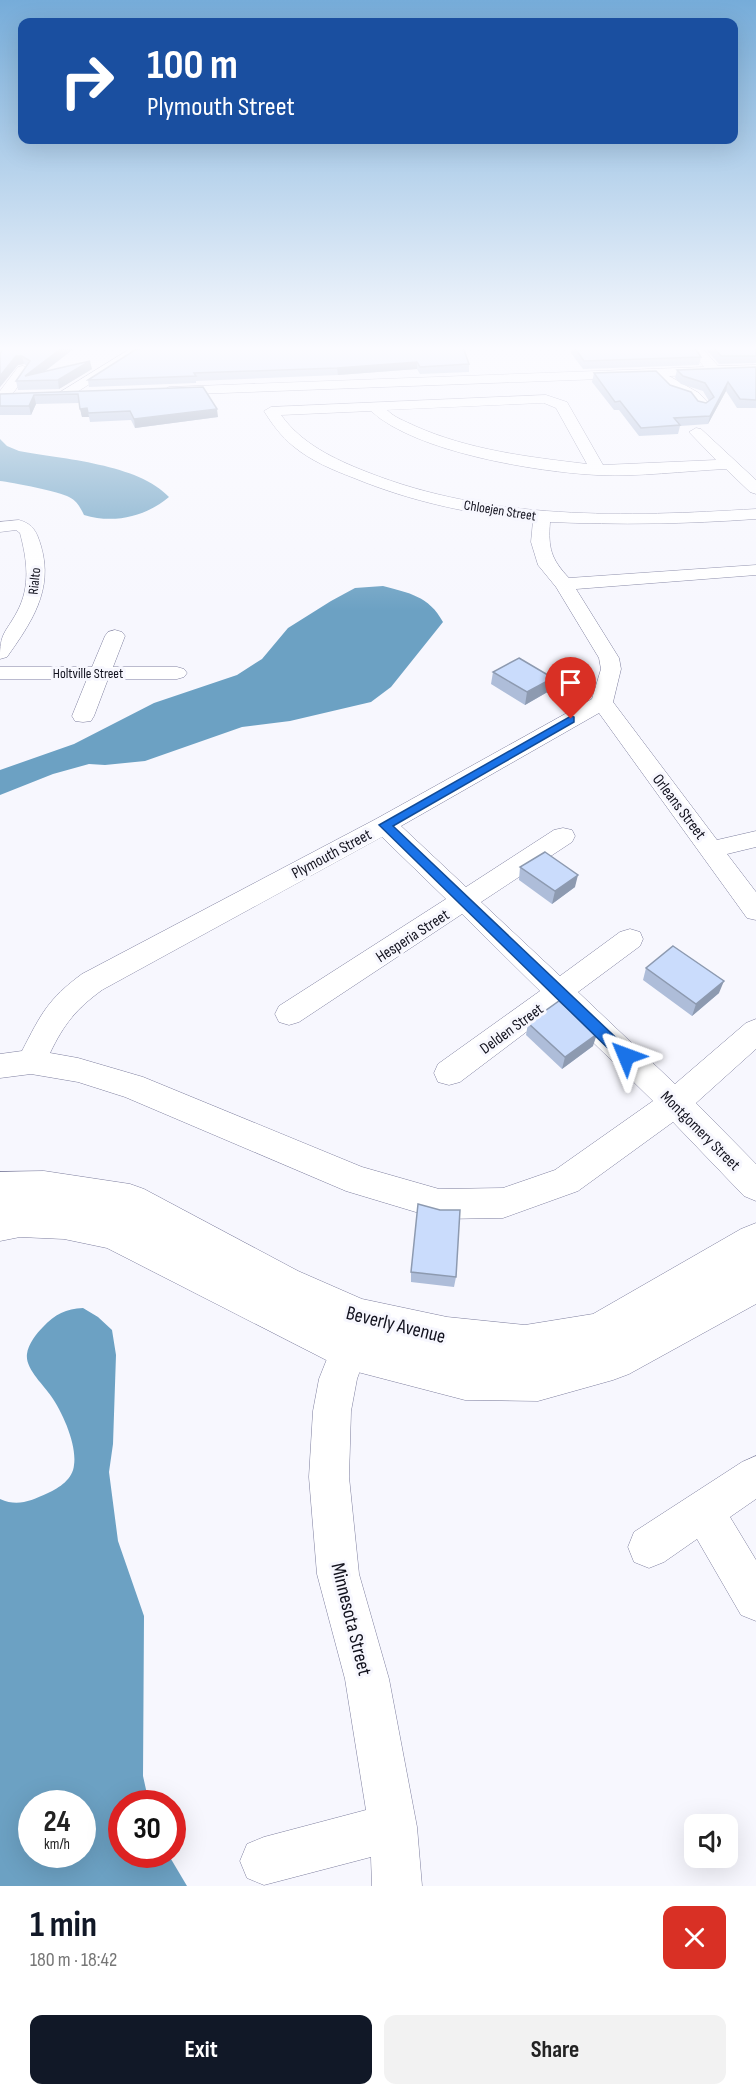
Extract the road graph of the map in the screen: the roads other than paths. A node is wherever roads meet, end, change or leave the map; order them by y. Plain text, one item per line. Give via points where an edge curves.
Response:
1 (289, 435) edge
2 (427, 435) edge
3 (579, 435) edge
4 (699, 435) edge
5 (729, 464) junction
6 (598, 470) junction
7 (756, 489) edge
8 (756, 514) edge
9 (542, 517) junction
10 (0, 527) edge
11 (756, 570) edge
12 (564, 584) junction
13 (115, 636) dead end
14 (0, 653) edge
15 (0, 673) edge
16 (177, 673) dead end
17 (100, 674) junction
18 (603, 702) junction
19 (83, 716) dead end
20 (385, 825) junction
21 (563, 836) dead end
22 (756, 839) edge
23 (712, 849) junction
24 (464, 902) junction
25 (756, 911) edge
26 (630, 939) dead end
27 (560, 993) junction
28 (289, 1014) dead end
29 (756, 1031) edge
30 (32, 1062) junction
31 (0, 1066) edge
32 (449, 1073) dead end
33 (675, 1103) junction
34 (756, 1186) edge
35 (0, 1190) edge
36 (0, 1222) edge
37 (756, 1243) edge
38 (756, 1281) edge
39 (356, 1334) junction
40 (756, 1476) edge
41 (703, 1511) junction
42 (649, 1547) dead end
43 (756, 1600) edge
44 (393, 1827) junction
45 (264, 1861) dead end
46 (397, 1886) edge

1 - 9 street, Chloejen Street via 307,449 362,477 433,498
2 - 6 street via 520,461
3 - 6 street
4 - 5 street
5 - 6 street
5 - 7 street
8 - 9 street, Chloejen Street via 660,520
9 - 12 street via 540,542 547,565
10 - 14 street, Rialto via 19,525 28,531 38,569 31,606
11 - 12 street
12 - 18 street via 609,658 611,669
13 - 17 street
15 - 17 street, Holtville Street
16 - 17 street, Holtville Street
17 - 19 street
18 - 20 street, Plymouth Street
18 - 23 street, Orleans Street
20 - 24 street, Montgomery Street
20 - 30 street, Plymouth Street via 92,982 69,999 51,1022
21 - 24 street, Hesperia Street
22 - 23 street
23 - 25 street, Orleans Street
24 - 27 street, Montgomery Street
24 - 28 street, Hesperia Street
26 - 27 street, Delden Street
27 - 32 street, Delden Street
27 - 33 street, Montgomery Street
29 - 33 street
30 - 31 street
30 - 33 street via 132,1086 358,1181 439,1204 503,1203 566,1181
33 - 34 street, Montgomery Street
35 - 39 street, Beverly Avenue via 44,1189 130,1202 283,1286
36 - 39 street, Beverly Avenue via 20,1218 64,1220 114,1230
37 - 39 street, Beverly Avenue via 598,1335 525,1347
38 - 39 street, Beverly Avenue via 613,1358 538,1378 465,1377
39 - 44 street, Minnesota Street via 338,1379 329,1477 338,1574 367,1679
40 - 41 street
41 - 42 street
41 - 43 street
44 - 45 street
44 - 46 street, Minnesota Street

